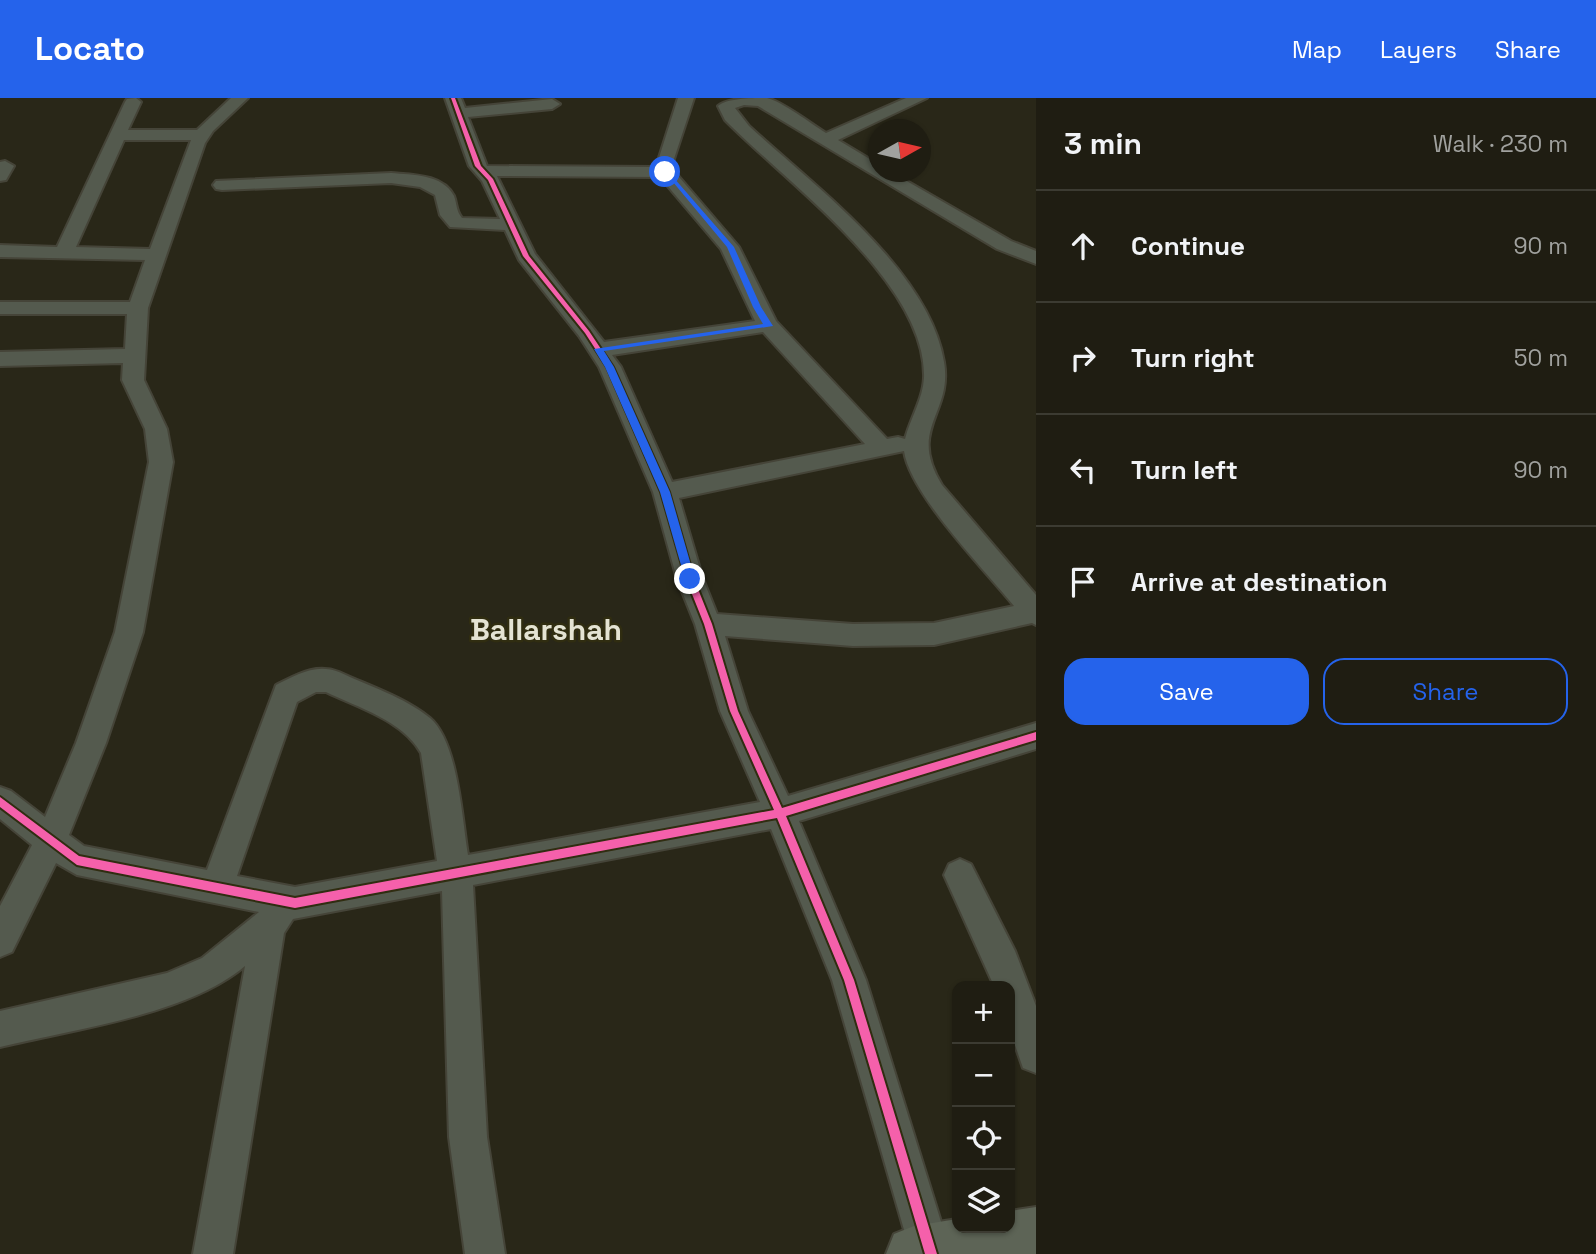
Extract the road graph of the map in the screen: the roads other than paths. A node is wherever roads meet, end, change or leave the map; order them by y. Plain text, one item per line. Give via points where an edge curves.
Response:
1 (240, 98) edge
2 (686, 98) edge
3 (919, 98) edge
4 (725, 101) edge
5 (133, 102) dead end
6 (552, 104) dead end
7 (456, 106) edge
8 (118, 135) junction
9 (201, 135) junction
10 (825, 139) junction
11 (868, 165) edge
12 (482, 171) junction
13 (665, 172) junction
14 (896, 182) edge
15 (222, 185) dead end
16 (511, 225) junction
17 (0, 251) edge
18 (64, 252) junction
19 (157, 256) junction
20 (1036, 258) edge
21 (0, 308) edge
22 (138, 308) junction
23 (768, 326) junction
24 (598, 349) junction
25 (133, 356) junction
26 (0, 359) edge
27 (914, 441) junction
28 (883, 449) junction
29 (665, 492) junction
30 (1035, 613) edge
31 (708, 624) junction
32 (1036, 736) edge
33 (0, 801) edge
34 (780, 813) junction
35 (51, 841) junction
36 (457, 873) junction
37 (960, 875) dead end
38 (215, 888) junction
39 (282, 913) junction
40 (0, 940) edge
41 (0, 1029) edge
42 (1036, 1055) edge
43 (1036, 1234) edge
44 (925, 1253) edge
45 (213, 1254) edge
46 (485, 1254) edge

1 - 9 street
2 - 13 street via 664,162
3 - 10 street
4 - 10 street via 763,102
4 - 27 street via 731,117 892,272 924,332 936,373
5 - 8 street
6 - 7 street
7 - 12 street
8 - 9 street
8 - 18 street
9 - 19 street
10 - 11 street
12 - 13 street
12 - 16 street
13 - 23 street via 730,247
14 - 20 street via 1003,245
15 - 16 street via 408,180 441,189 446,210 457,223
16 - 24 street via 526,256
17 - 18 street
18 - 19 street
19 - 22 street
21 - 22 street
22 - 25 street
23 - 24 street
23 - 28 street
24 - 29 street
25 - 26 street
25 - 35 street via 132,380 156,429 162,462 128,632 91,743
27 - 28 street
27 - 30 street via 920,469 933,491
28 - 29 street
29 - 31 street
30 - 31 street via 934,634 853,635
31 - 34 street via 734,711
32 - 34 street
33 - 35 street
34 - 36 street
34 - 44 street via 849,980
35 - 38 street via 77,860
35 - 40 street
36 - 38 street via 435,751 422,729 329,680 313,680 286,694
36 - 39 street
36 - 46 street via 468,1137
37 - 42 street via 1003,963
38 - 39 street
39 - 41 street via 214,970 168,990
39 - 45 street
43 - 44 main road

